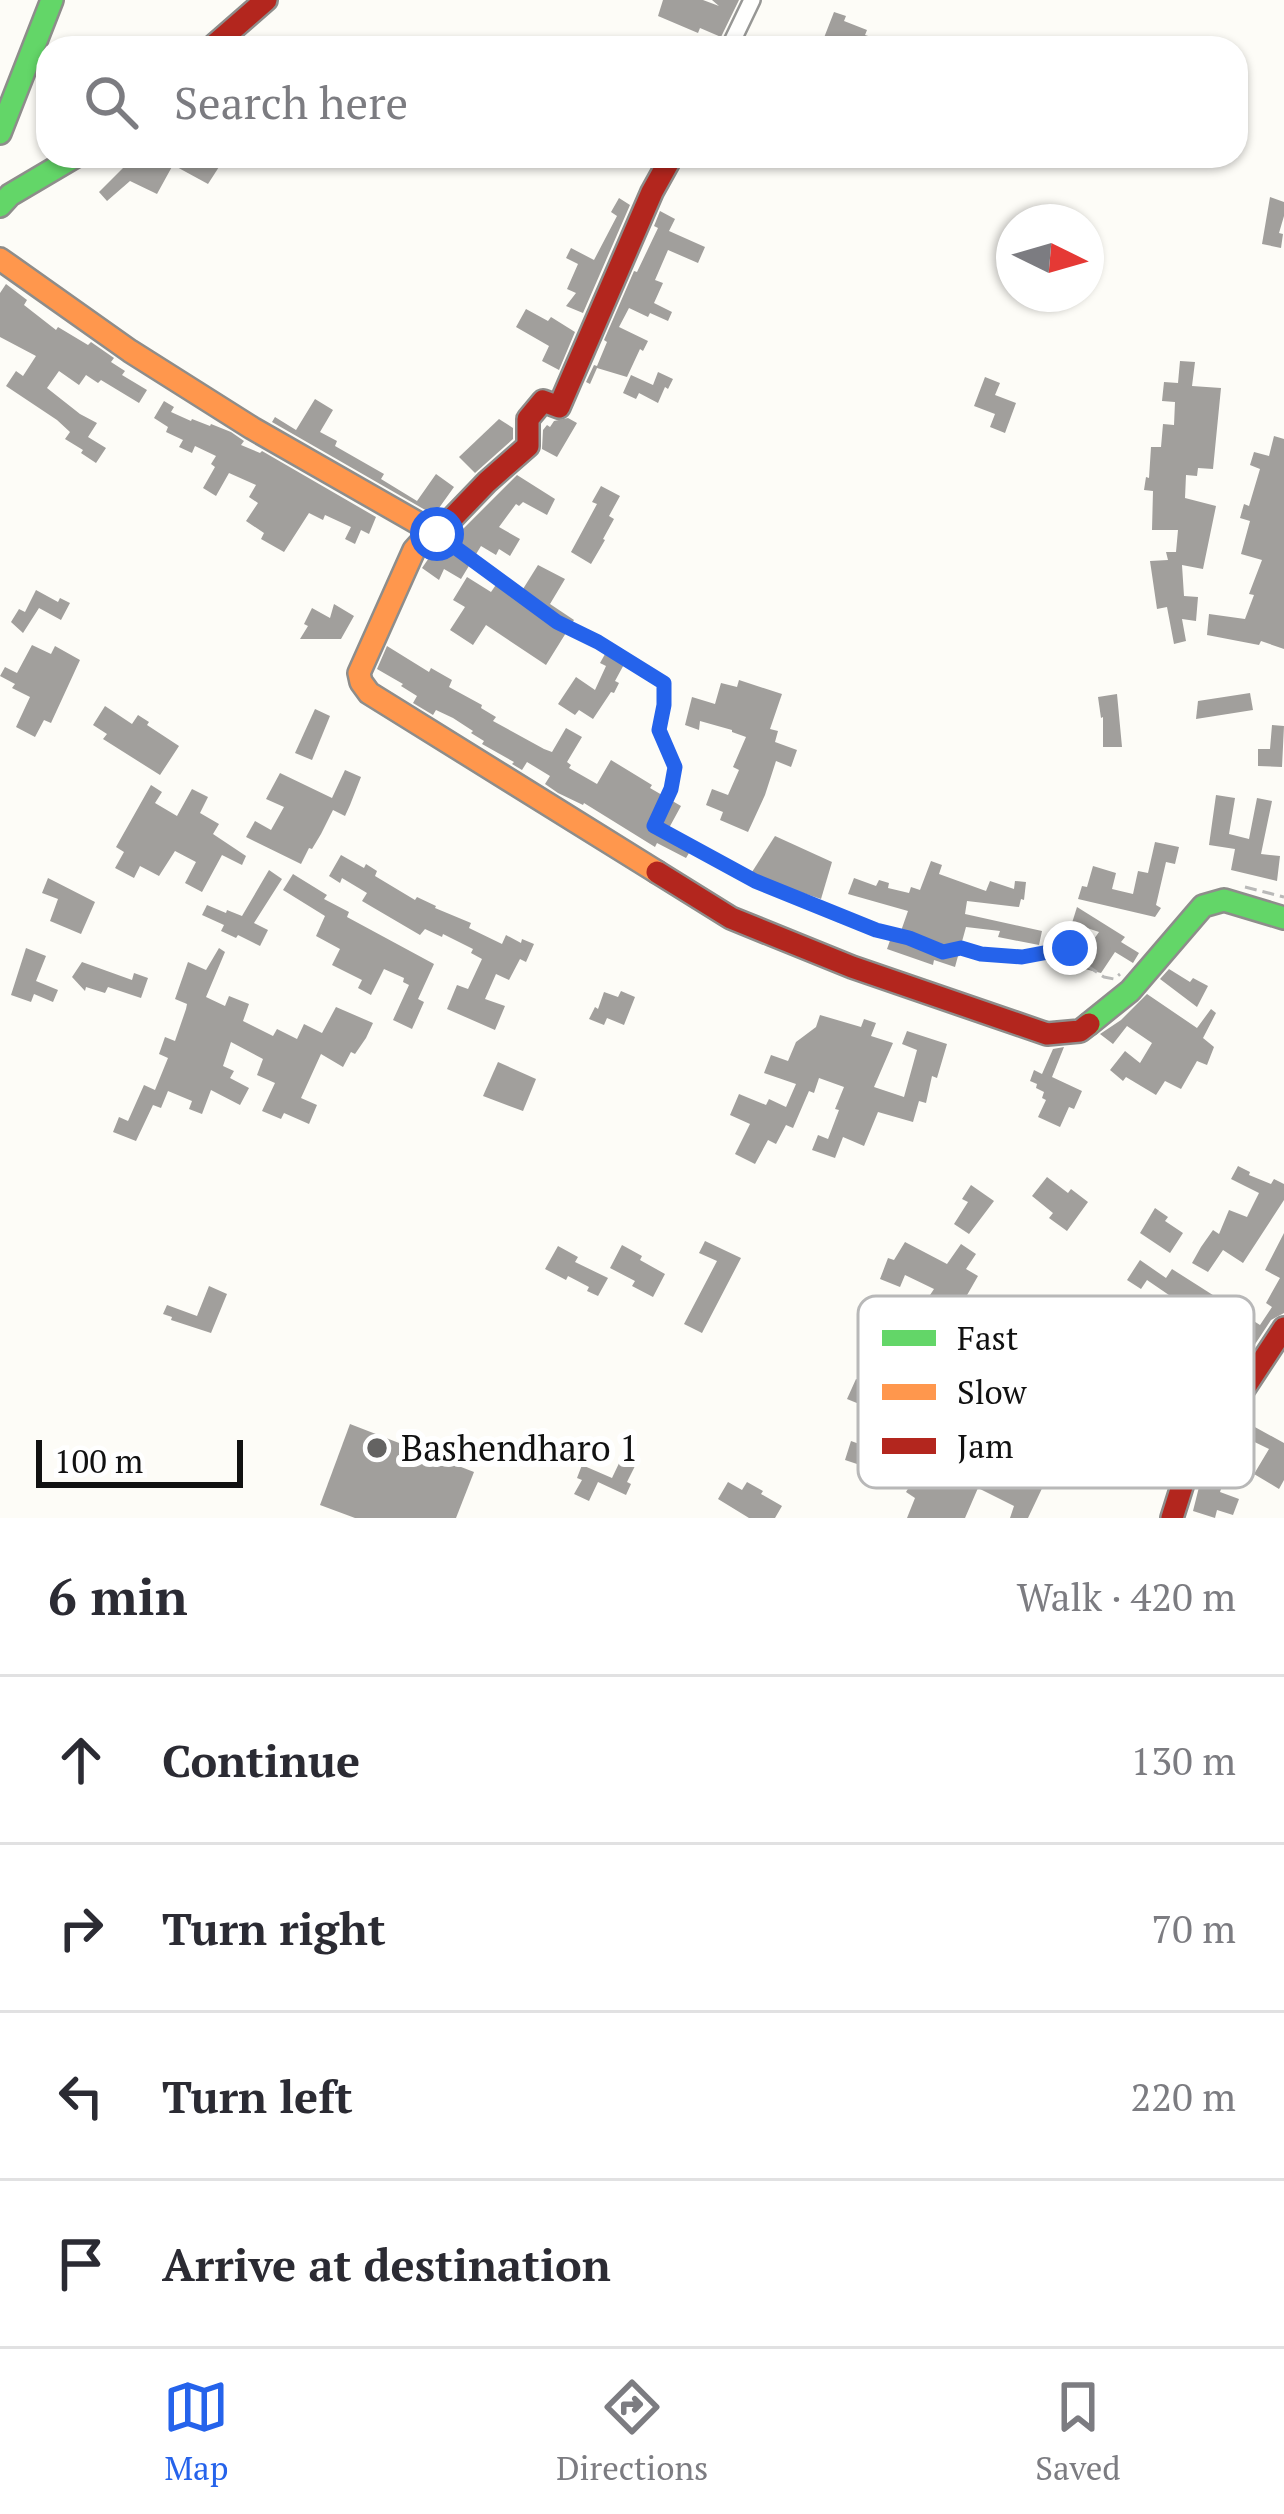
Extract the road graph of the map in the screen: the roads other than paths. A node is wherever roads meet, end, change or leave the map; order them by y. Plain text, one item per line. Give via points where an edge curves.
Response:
1 (52, 0) edge
2 (266, 0) edge
3 (752, 0) edge
4 (38, 36) edge
5 (226, 36) edge
6 (735, 36) edge
7 (36, 41) edge
8 (0, 133) edge
9 (56, 168) edge
10 (665, 168) edge
11 (0, 206) edge
12 (0, 259) edge
13 (437, 534) junction
14 (1284, 918) edge
15 (1284, 1328) edge
16 (1254, 1374) edge
17 (1181, 1488) edge
18 (1172, 1518) edge

1 - 4 street
2 - 5 street
3 - 6 street
7 - 8 street
9 - 11 street
10 - 13 street via 559,407 543,401 528,419 528,446
12 - 13 street via 252,428
13 - 14 street via 414,550 359,673 369,693 731,918 1047,1034 1080,1031 1130,991 1203,906 1224,900
15 - 16 street
17 - 18 street

